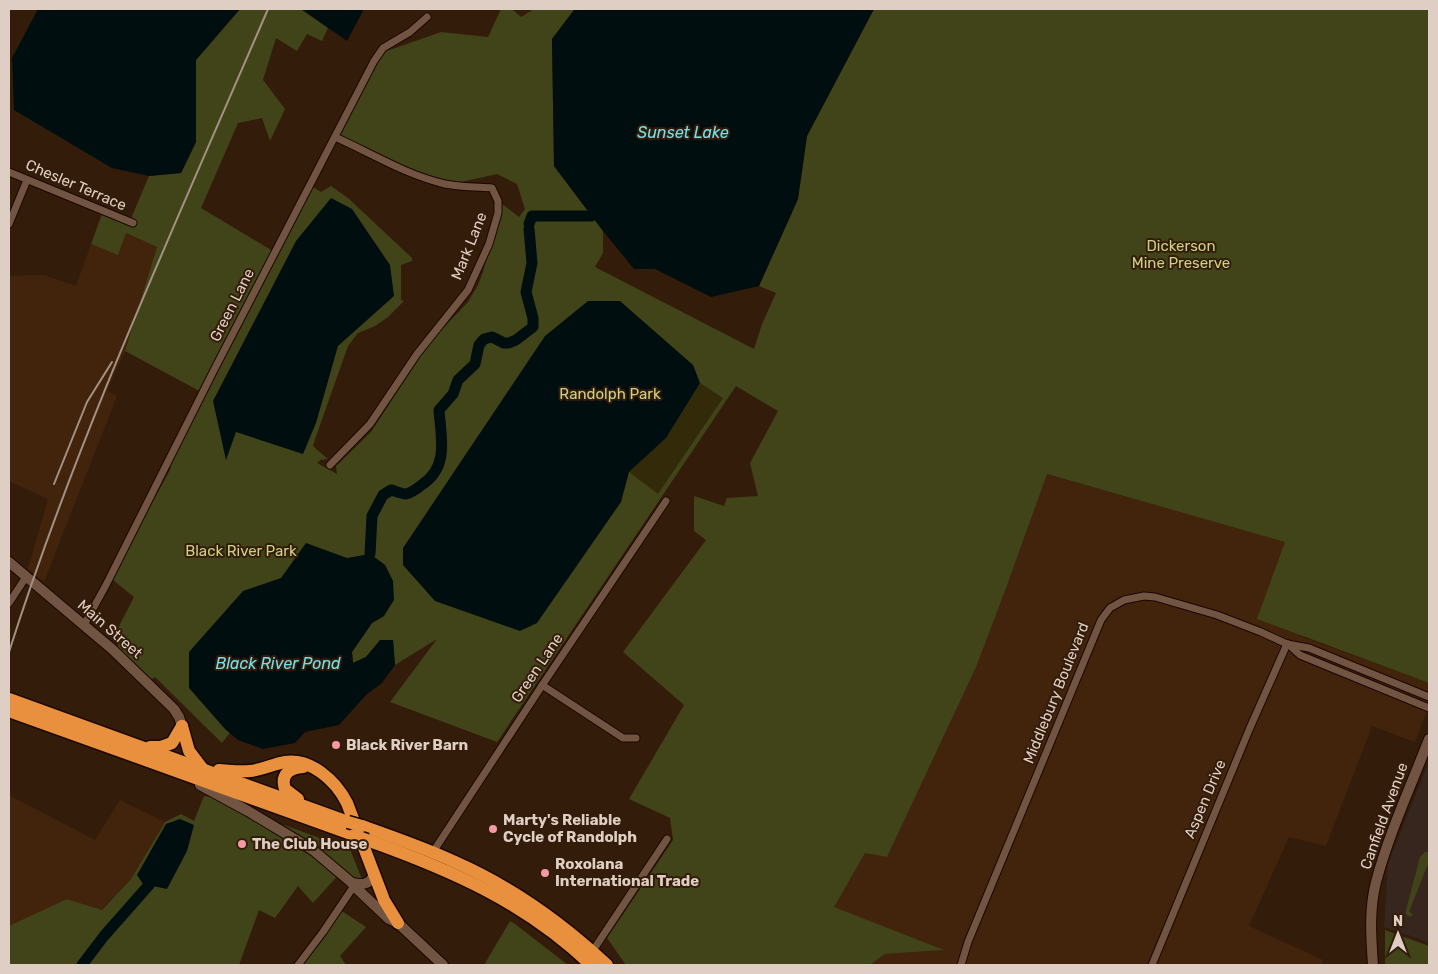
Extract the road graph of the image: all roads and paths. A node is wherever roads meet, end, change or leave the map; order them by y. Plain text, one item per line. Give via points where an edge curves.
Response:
1 (427, 17) dead end
2 (335, 137) junction
3 (9, 172) edge
4 (27, 180) junction
5 (9, 224) edge
6 (133, 224) dead end
7 (330, 466) dead end
8 (666, 501) dead end
9 (9, 562) edge
10 (26, 577) junction
11 (9, 603) edge
12 (84, 625) junction
13 (1288, 644) junction
14 (542, 685) junction
15 (1429, 697) edge
16 (9, 699) edge
17 (1429, 708) edge
18 (9, 711) edge
19 (182, 726) junction
20 (636, 738) dead end
21 (1429, 739) edge
22 (142, 747) junction
23 (310, 768) junction
24 (203, 769) junction
25 (175, 771) junction
26 (316, 810) junction
27 (358, 830) junction
28 (667, 839) dead end
29 (433, 852) junction
30 (374, 875) junction
31 (353, 884) junction
32 (398, 923) junction
33 (588, 961) edge
34 (298, 965) edge
35 (442, 965) edge
36 (607, 965) edge
37 (961, 965) edge
38 (1152, 965) edge
39 (1373, 965) edge

1 - 2 street, Green Lane via 383,48
2 - 7 street, Mark Lane via 396,167 446,184 492,188 498,200 498,214 468,290 417,354 370,424
2 - 12 street, Green Lane
3 - 4 street, Chesler Terrace
4 - 5 street
4 - 6 street, Chesler Terrace
8 - 14 street, Green Lane
9 - 10 street, Main Street
10 - 11 street
10 - 12 street, Main Street
12 - 19 street, Main Street via 174,709
13 - 15 street, Middlebury Boulevard via 1309,648
13 - 17 street, Middlebury Boulevard via 1300,655
13 - 37 street, Middlebury Boulevard via 1217,615 1155,597 1129,598 1110,608 1100,620
13 - 38 street, Aspen Drive
14 - 20 street via 623,738
14 - 29 street, Green Lane
16 - 22 highway
18 - 25 highway
19 - 22 highway via 175,741 168,746
19 - 24 highway via 189,751
21 - 39 street, Canfield Avenue via 1376,883 1371,922
22 - 24 highway
23 - 24 highway via 293,762 249,771
23 - 26 highway via 291,769 284,776 283,784 289,794
23 - 30 highway via 325,775 339,789
24 - 26 highway
25 - 27 highway
25 - 31 street via 302,842
26 - 27 highway, bridge via 348,822
27 - 29 highway
27 - 33 highway, bridge via 367,840 433,864 492,892
28 - 33 street
29 - 33 highway via 523,898 563,927
30 - 31 street via 364,884
30 - 32 highway
31 - 32 street via 389,919
31 - 34 street
32 - 35 street
33 - 36 highway

